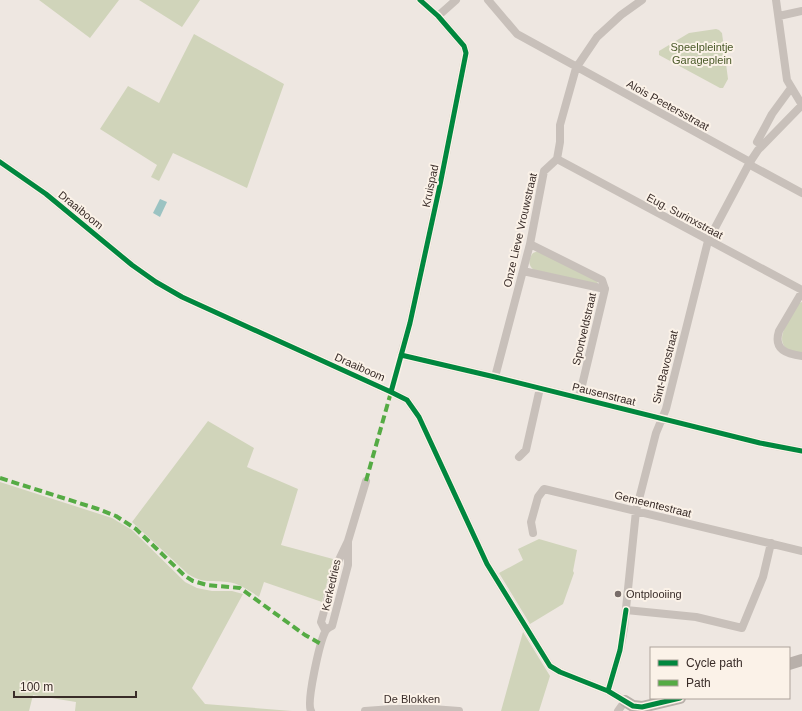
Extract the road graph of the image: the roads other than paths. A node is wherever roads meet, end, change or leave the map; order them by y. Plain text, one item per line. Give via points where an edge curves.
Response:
1 (420, 0) edge
2 (456, 0) edge
3 (488, 0) edge
4 (642, 0) edge
5 (776, 0) edge
6 (802, 11) edge
7 (438, 16) junction
8 (778, 16) junction
9 (576, 68) junction
10 (791, 88) junction
11 (802, 105) edge
12 (756, 142) dead end
13 (557, 159) junction
14 (0, 162) edge
15 (750, 162) junction
16 (802, 192) edge
17 (708, 241) junction
18 (530, 244) junction
19 (523, 271) junction
20 (605, 289) junction
21 (802, 291) edge
22 (401, 355) joint
23 (802, 356) edge
24 (495, 377) junction
25 (540, 388) junction
26 (579, 398) junction
27 (661, 419) junction
28 (802, 451) edge
29 (520, 457) dead end
30 (366, 481) dead end
31 (636, 511) junction
32 (533, 532) dead end
33 (771, 543) junction
34 (802, 551) edge
35 (626, 610) junction
36 (802, 660) edge
37 (790, 664) edge
38 (608, 691) junction
39 (676, 699) edge
40 (622, 706) edge
41 (311, 711) edge
42 (365, 711) edge
43 (459, 711) edge

1 - 7 street, Kruispad
2 - 7 street
3 - 9 street, Alois Peetersstraat via 517,34
4 - 9 street via 597,37
5 - 8 street
6 - 8 street
7 - 22 street, Kruispad via 464,46 466,53 440,184
8 - 10 street via 786,75
9 - 13 street via 560,125
9 - 15 street, Alois Peetersstraat
10 - 11 street
10 - 12 street
11 - 15 street, Sint-Bavostraat via 758,150
13 - 17 street, Eug. Surinxstraat
13 - 18 street, Onze Lieve Vrouwstraat via 544,171
14 - 38 street, Draaiboom via 46,194 132,265 182,297 407,400 419,417 487,564 550,666
15 - 16 street, Alois Peetersstraat via 752,166
15 - 17 street, Sint-Bavostraat
17 - 21 street, Eug. Surinxstraat
17 - 27 street, Sint-Bavostraat via 666,410
18 - 19 street, Onze Lieve Vrouwstraat
18 - 20 street, Sportveldstraat via 602,280
19 - 20 street, Sportveldstraat
19 - 24 street, Onze Lieve Vrouwstraat
20 - 26 street, Sportveldstraat
21 - 23 street via 778,337 783,351
22 - 24 street, Pausenstraat
24 - 25 street, Pausenstraat
25 - 26 street, Pausenstraat
25 - 29 street via 526,450
26 - 27 street, Pausenstraat
27 - 28 street, Pausenstraat
27 - 31 street, Sint-Bavostraat
30 - 41 street, Kerkedries via 348,541 348,565 332,626 326,630 318,658 309,697
31 - 32 street, Gemeentestraat via 544,489 538,497 531,522
31 - 33 street, Gemeentestraat
31 - 35 street, Sint-Bavostraat
33 - 34 street, Gemeentestraat
33 - 35 street via 763,577 742,628 696,617
35 - 38 street, Sint-Bavostraat via 620,650
36 - 37 street
38 - 40 street, Draaiboom
39 - 40 street via 642,707
42 - 43 street, De Blokken via 394,708

